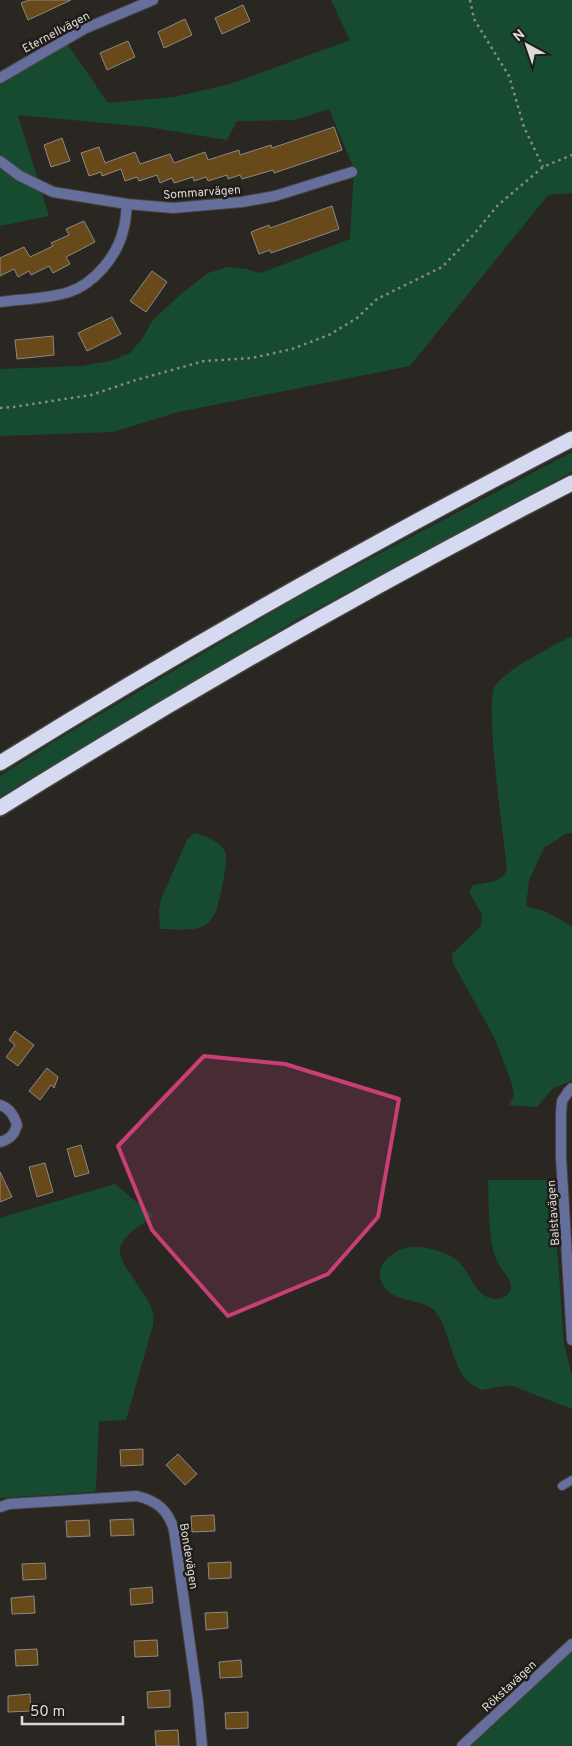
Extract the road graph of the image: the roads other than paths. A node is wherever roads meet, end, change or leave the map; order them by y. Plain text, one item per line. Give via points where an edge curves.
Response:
1 (153, 0) edge
2 (0, 78) edge
3 (0, 161) edge
4 (352, 172) dead end
5 (127, 204) junction
6 (0, 302) edge
7 (572, 440) edge
8 (572, 483) edge
9 (0, 763) edge
10 (0, 808) edge
11 (572, 1088) edge
12 (0, 1105) edge
13 (0, 1142) edge
14 (572, 1340) edge
15 (572, 1480) edge
16 (562, 1486) dead end
17 (0, 1507) edge
18 (572, 1644) edge
19 (202, 1746) edge
20 (462, 1746) edge

1 - 2 street, Eternellvägen via 84,30
3 - 5 street, Sommarvägen via 20,176 53,192
4 - 5 street, Sommarvägen via 275,196 242,202 173,208
5 - 6 street via 123,232 114,252 86,283 70,292
7 - 9 highway via 294,588
8 - 10 highway via 314,621
11 - 14 street, Balstavägen via 562,1101 561,1156
12 - 13 street via 6,1107 17,1125 14,1134
15 - 16 lane
17 - 19 street, Bondevägen via 137,1496 162,1508 174,1530
18 - 20 street, Rökstavägen

